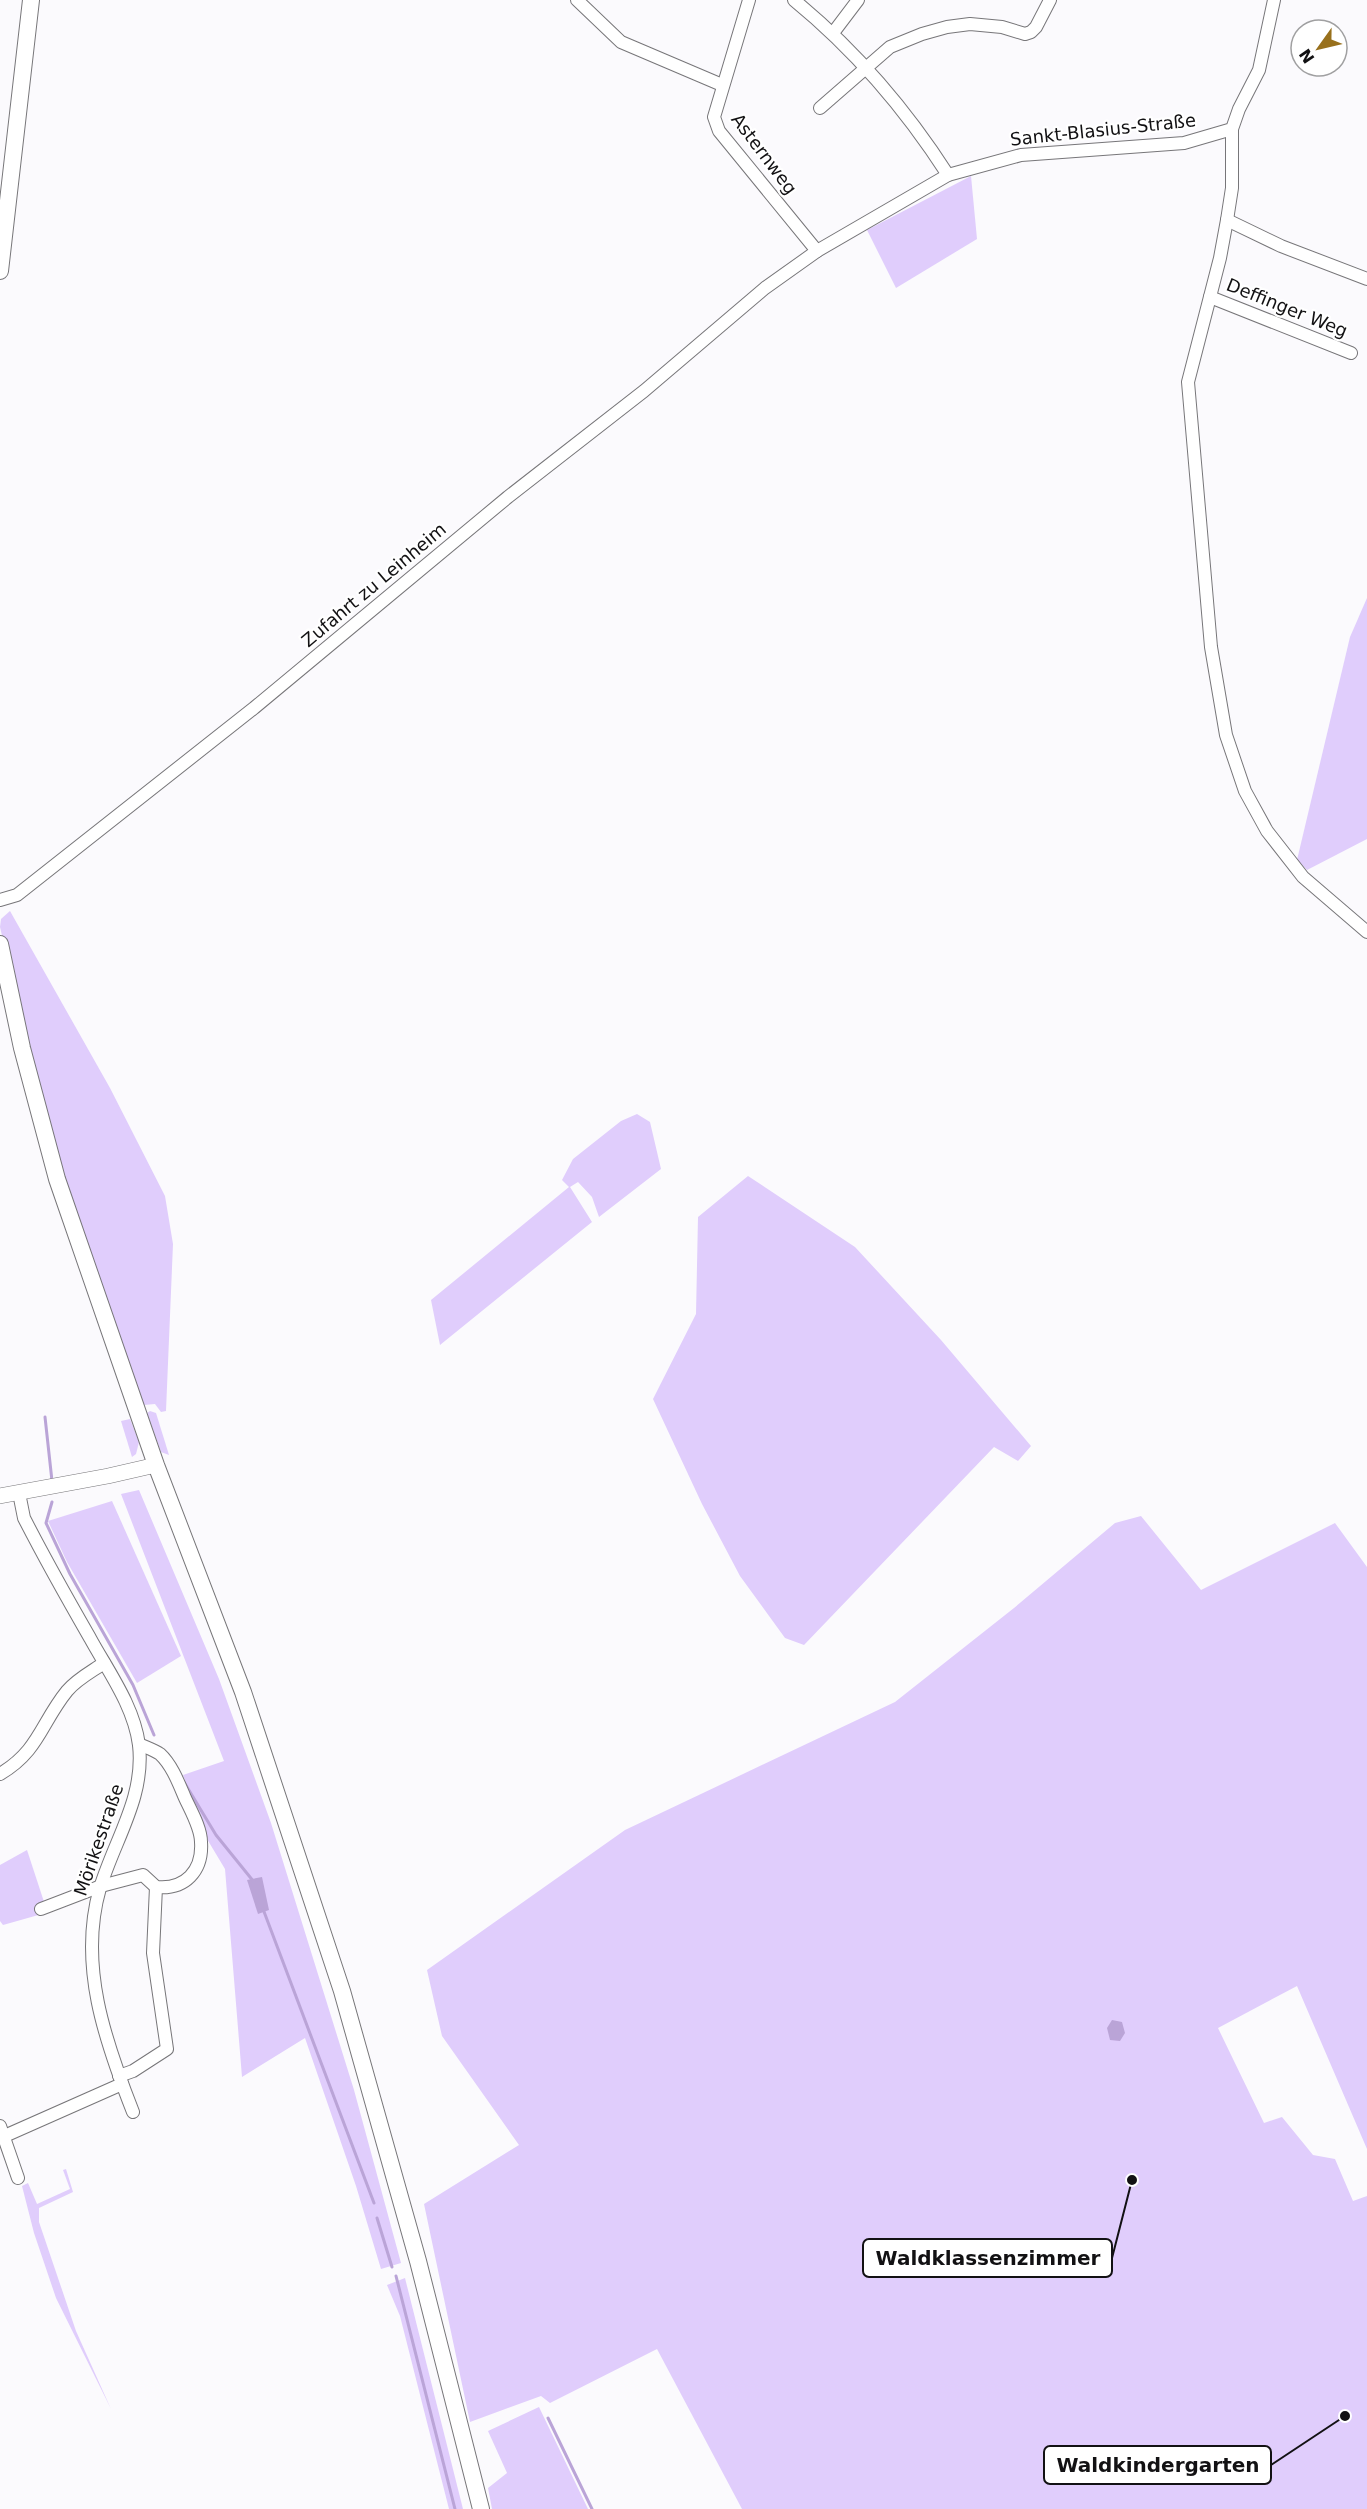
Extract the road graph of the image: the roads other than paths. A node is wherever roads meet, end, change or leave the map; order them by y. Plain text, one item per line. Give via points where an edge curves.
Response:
1 (31, 0) edge
2 (749, 0) edge
3 (794, 0) edge
4 (858, 0) edge
5 (1050, 0) edge
6 (1274, 0) edge
7 (583, 2) edge
8 (832, 33) junction
9 (866, 67) junction
10 (722, 85) junction
11 (820, 108) dead end
12 (1232, 129) junction
13 (948, 175) junction
14 (1227, 220) junction
15 (817, 251) junction
16 (0, 271) edge
17 (1367, 279) edge
18 (765, 288) joint
19 (1210, 297) junction
20 (1351, 353) dead end
21 (0, 900) edge
22 (1367, 932) edge
23 (0, 944) edge
24 (156, 1465) junction
25 (19, 1493) junction
26 (0, 1496) edge
27 (104, 1663) junction
28 (138, 1744) junction
29 (0, 1774) edge
30 (101, 1886) junction
31 (156, 1887) junction
32 (41, 1909) dead end
33 (120, 2080) junction
34 (133, 2112) dead end
35 (1, 2134) edge
36 (18, 2178) dead end
37 (481, 2509) edge

1 - 16 main road
2 - 10 street, Asternweg
3 - 8 street
4 - 8 street
5 - 9 street via 1031,32 1025,34 986,24 947,27 890,47
6 - 12 street via 1259,70
7 - 10 street via 621,42
8 - 9 street
9 - 11 street
9 - 13 street via 903,109
10 - 15 street, Asternweg via 714,117 719,131
12 - 13 street, Sankt-Blasius-Straße via 1184,143 1021,155
12 - 14 street, Deffinger Weg via 1232,188
13 - 15 street, Sankt-Blasius-Straße
14 - 17 street
14 - 19 street, Deffinger Weg
15 - 18 street, Sankt-Blasius-Straße
18 - 21 street, Zufahrt zu Leinheim via 254,708 17,895
19 - 20 street, Deffinger Weg
19 - 22 street, Deffinger Weg via 1188,382 1211,647 1226,735 1245,791 1267,831 1303,877
23 - 24 main road via 22,1048 57,1179
24 - 25 street
24 - 37 main road via 243,1692 342,1991 418,2261
25 - 26 street
25 - 27 street, Mörikestraße via 24,1518
27 - 28 street, Mörikestraße via 128,1707
27 - 29 street via 67,1691 33,1746
28 - 30 street, Mörikestraße via 136,1795
28 - 31 street via 159,1754 170,1765 201,1841 198,1867 191,1877 176,1886
30 - 31 street via 143,1875
30 - 32 street
30 - 33 street, Mörikestraße via 93,1916 92,1958 99,2015
31 - 33 street via 153,1953 167,2049
33 - 34 street, Mörikestraße
33 - 35 street
35 - 36 street

